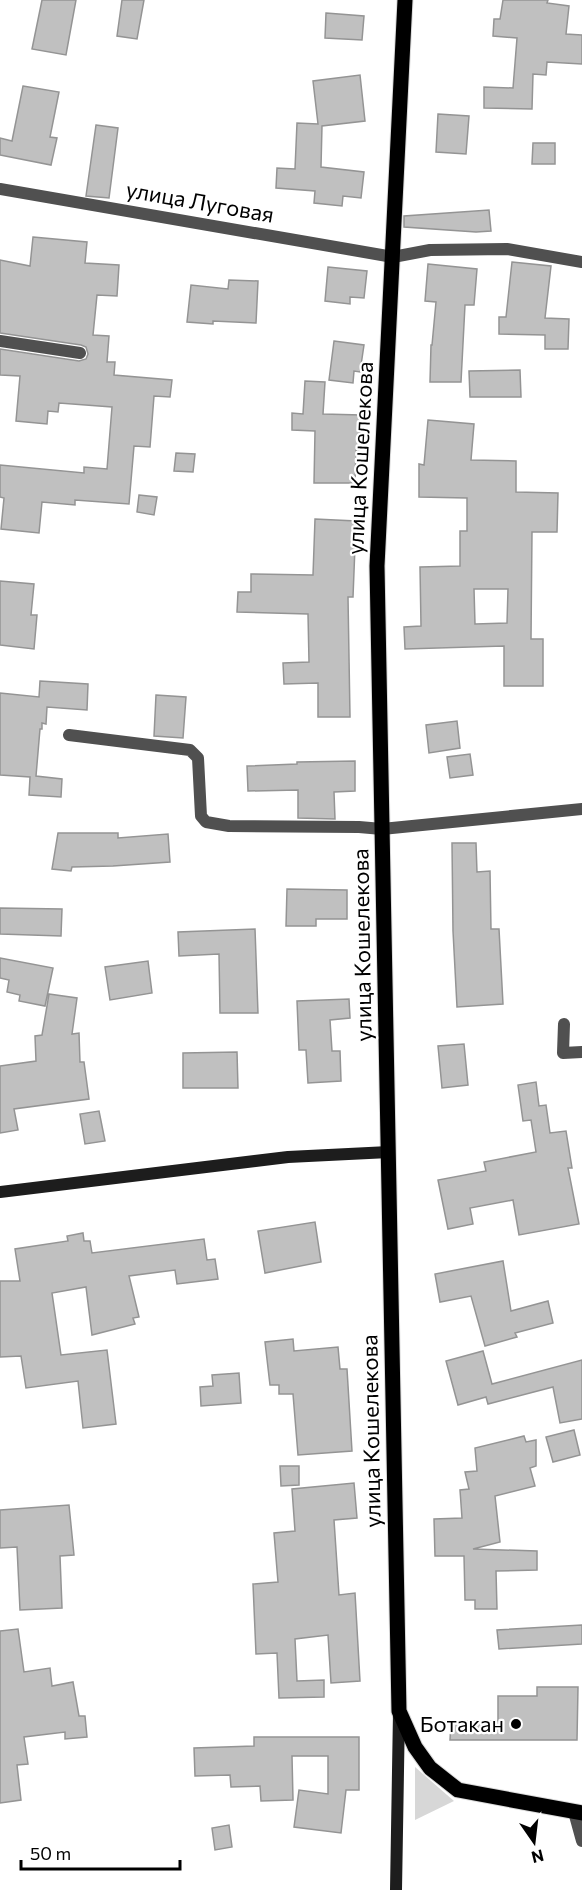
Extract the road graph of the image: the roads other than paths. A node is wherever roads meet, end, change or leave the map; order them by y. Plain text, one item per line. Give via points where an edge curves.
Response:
1 (405, 0) edge
2 (0, 189) edge
3 (393, 256) junction
4 (582, 262) edge
5 (0, 341) edge
6 (80, 354) dead end
7 (69, 735) dead end
8 (582, 809) edge
9 (382, 829) junction
10 (564, 1024) dead end
11 (582, 1052) edge
12 (389, 1152) junction
13 (0, 1192) edge
14 (399, 1711) junction
15 (578, 1812) edge
16 (582, 1841) edge
17 (396, 1890) edge

1 - 3 main road, улица Кошелекова
2 - 3 street, улица Луговая
3 - 4 street via 430,249 507,249
3 - 9 main road, улица Кошелекова via 377,566
5 - 6 street
7 - 9 street via 190,750 198,758 201,816 206,822 229,826
8 - 9 street
9 - 12 main road, улица Кошелекова
10 - 11 street via 563,1053
12 - 13 main road via 288,1157
12 - 14 main road, улица Кошелекова
14 - 15 main road via 415,1747 430,1768 458,1790
14 - 17 main road, улица Кошелекова
15 - 16 street

